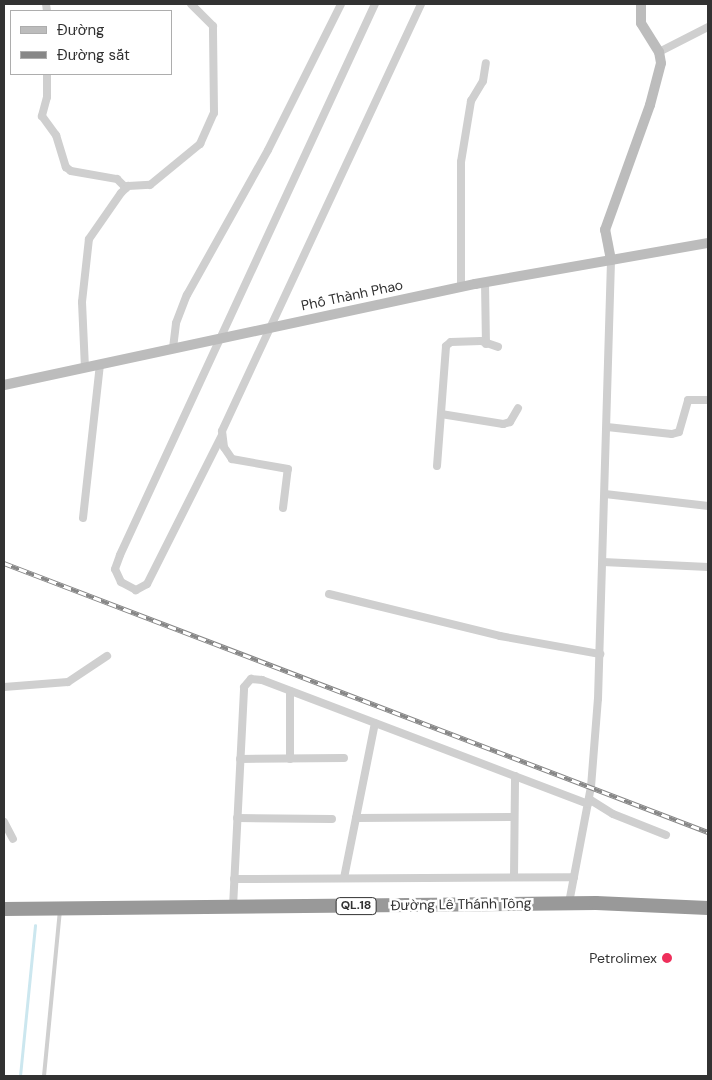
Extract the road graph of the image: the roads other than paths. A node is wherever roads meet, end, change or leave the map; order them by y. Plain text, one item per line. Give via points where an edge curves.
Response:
1 (191, 4) edge
2 (340, 4) edge
3 (375, 4) edge
4 (421, 4) edge
5 (641, 4) edge
6 (708, 27) edge
7 (659, 52) junction
8 (486, 63) dead end
9 (47, 75) edge
10 (126, 188) junction
11 (708, 243) edge
12 (611, 260) junction
13 (484, 282) junction
14 (461, 287) junction
15 (269, 327) junction
16 (225, 337) junction
17 (486, 344) junction
18 (498, 347) dead end
19 (174, 348) junction
20 (100, 364) junction
21 (85, 368) junction
22 (4, 386) edge
23 (708, 400) edge
24 (518, 408) dead end
25 (441, 414) junction
26 (607, 427) junction
27 (222, 435) junction
28 (437, 466) dead end
29 (605, 494) junction
30 (708, 506) edge
31 (283, 508) dead end
32 (83, 518) dead end
33 (603, 562) junction
34 (708, 567) edge
35 (329, 594) dead end
36 (600, 654) junction
37 (107, 656) dead end
38 (4, 686) edge
39 (290, 690) junction
40 (375, 723) junction
41 (344, 758) dead end
42 (240, 759) junction
43 (290, 759) junction
44 (515, 776) junction
45 (589, 802) junction
46 (514, 817) junction
47 (237, 818) junction
48 (356, 818) junction
49 (332, 819) dead end
50 (4, 822) edge
51 (666, 835) dead end
52 (14, 839) dead end
53 (514, 877) junction
54 (574, 877) junction
55 (344, 878) junction
56 (234, 879) junction
57 (569, 903) junction
58 (233, 907) junction
59 (708, 908) edge
60 (4, 909) edge
61 (61, 909) junction
62 (44, 1076) edge

1 - 10 street via 213,26 215,87 212,121 200,144 169,171 150,185
2 - 19 street via 268,150 187,295 176,323
3 - 16 street
4 - 15 street
5 - 7 street via 641,23
6 - 7 street
7 - 12 street via 661,63 650,105 605,230
8 - 14 street via 482,80 470,101 462,162
9 - 10 street via 47,97 42,116 56,135 66,167 71,171 117,179
10 - 21 street via 89,240 82,302
11 - 12 street, Phố Thành Phao
12 - 13 street, Phố Thành Phao
12 - 26 street
13 - 14 street, Phố Thành Phao
13 - 17 street
14 - 15 street, Phố Thành Phao
15 - 16 street, Phố Thành Phao
15 - 27 street
16 - 19 street, Phố Thành Phao
16 - 27 street via 114,569 121,582 136,590 147,584
17 - 18 street
17 - 25 street via 451,342 446,346
19 - 20 street, Phố Thành Phao
20 - 21 street, Phố Thành Phao
20 - 32 street
21 - 22 street, Phố Thành Phao
23 - 26 street via 688,400 679,432 672,434
24 - 25 street via 510,422 503,424
25 - 28 street
26 - 29 street
27 - 31 street via 224,447 232,459 288,469
29 - 30 street
29 - 33 street
33 - 34 street
33 - 36 street
35 - 36 street via 500,636
36 - 45 street
37 - 38 street via 68,682
39 - 40 street
39 - 42 street via 255,678 246,682
39 - 43 street
40 - 44 street
40 - 48 street
41 - 43 street
42 - 43 street
42 - 47 street
44 - 45 street
44 - 46 street
45 - 51 street
45 - 54 street
46 - 48 street
46 - 53 street
47 - 49 street
47 - 56 street
48 - 55 street
50 - 52 street
53 - 54 street
53 - 55 street
54 - 57 street
55 - 56 street
56 - 58 street
57 - 58 highway, Đường Lê Thánh Tông / QL.18
57 - 59 highway, Đường Lê Thánh Tông / QL.18
58 - 61 highway, Đường Lê Thánh Tông / QL.18
60 - 61 highway, Đường Lê Thánh Tông / QL.18
61 - 62 lane

